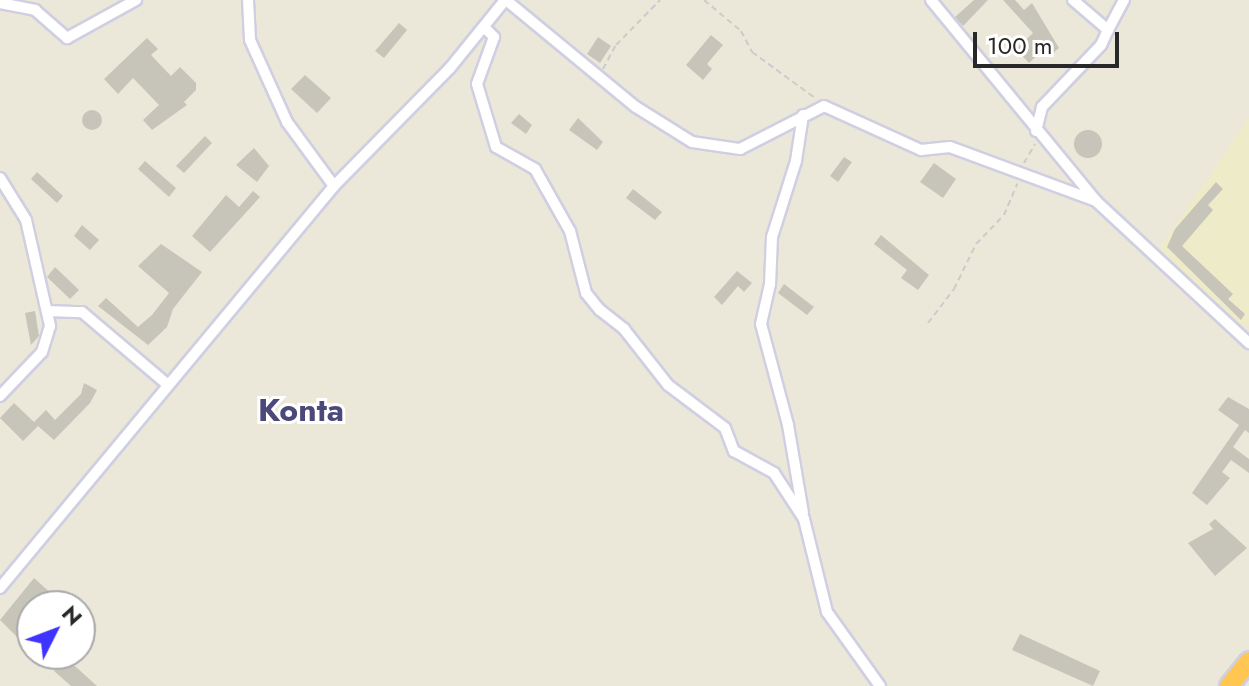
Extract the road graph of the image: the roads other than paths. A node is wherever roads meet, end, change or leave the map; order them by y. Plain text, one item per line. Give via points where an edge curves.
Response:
1 (136, 0) edge
2 (248, 0) edge
3 (505, 0) edge
4 (931, 0) edge
5 (1073, 0) edge
6 (1124, 0) edge
7 (0, 3) edge
8 (485, 28) junction
9 (1108, 30) junction
10 (803, 115) junction
11 (1038, 134) junction
12 (0, 178) edge
13 (334, 186) junction
14 (1096, 201) junction
15 (47, 311) junction
16 (1249, 343) edge
17 (168, 385) junction
18 (0, 396) edge
19 (804, 519) junction
20 (0, 588) edge
21 (1249, 661) edge
22 (880, 686) edge
23 (1229, 686) edge

1 - 7 street via 67,38 35,10
2 - 13 street via 250,40 287,122
3 - 8 street
3 - 10 street via 636,107 692,142 740,149
4 - 11 street
5 - 9 street
6 - 9 street
8 - 13 street
8 - 19 street via 494,37 477,84 486,124 496,147 535,169 570,231 586,293 624,329 668,385 725,428 734,451 774,473
9 - 11 street via 1101,45 1042,107
10 - 14 street via 824,106 921,150 950,147
10 - 19 street via 796,161 772,237 761,324 788,425
11 - 14 street
12 - 15 street via 26,220
13 - 17 street
14 - 16 street
15 - 17 street via 82,312
15 - 18 street via 48,340 42,352
17 - 20 street
19 - 22 street via 827,612
21 - 23 highway

